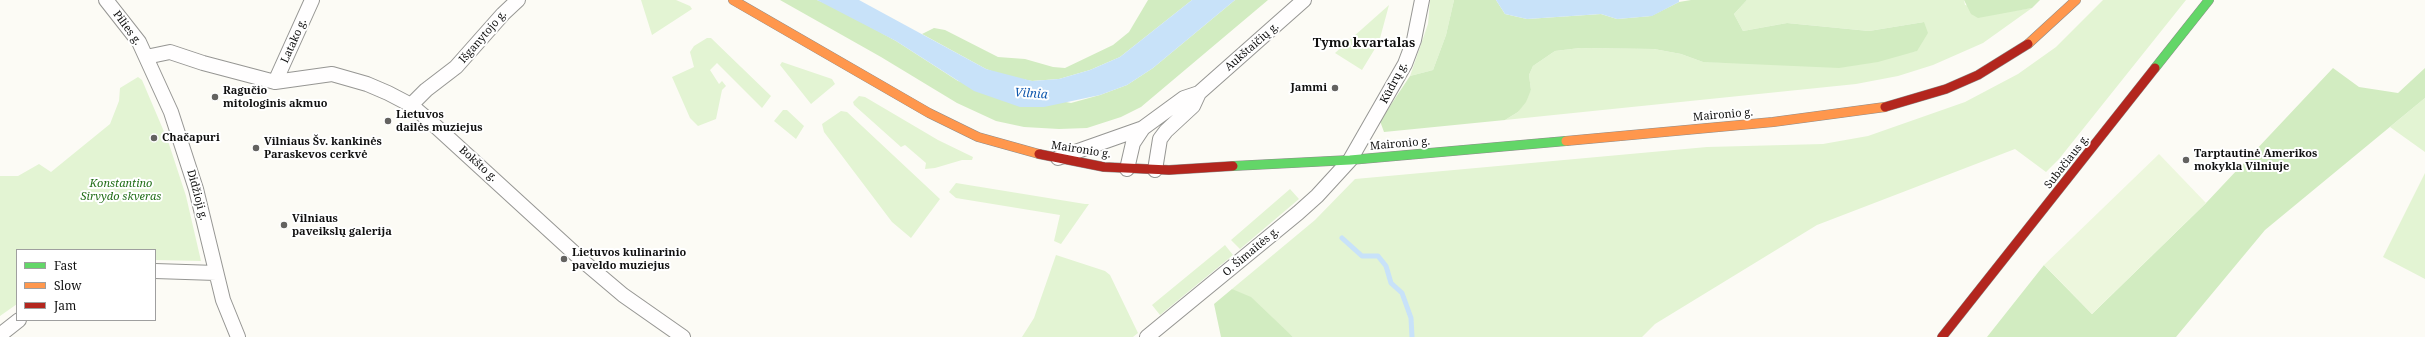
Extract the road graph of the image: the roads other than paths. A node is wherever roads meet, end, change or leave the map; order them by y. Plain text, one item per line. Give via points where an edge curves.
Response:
1 (106, 0) edge
2 (312, 0) edge
3 (518, 0) edge
4 (733, 0) edge
5 (1304, 0) edge
6 (1422, 0) edge
7 (2076, 0) edge
8 (2209, 0) edge
9 (146, 57) junction
10 (276, 82) junction
11 (1199, 93) junction
12 (411, 105) junction
13 (1143, 128) junction
14 (1056, 158) junction
15 (1350, 160) junction
16 (1127, 169) junction
17 (1155, 170) junction
18 (156, 271) edge
19 (216, 273) junction
20 (18, 321) edge
21 (0, 335) edge
22 (678, 336) edge
23 (238, 337) edge
24 (1147, 337) edge
25 (1942, 337) edge

1 - 9 street, Pilies g. via 129,28
2 - 10 street, Latako g.
3 - 12 street, Išganytojo g. via 506,10 456,67
4 - 14 main road, Maironio g. via 948,123 992,142
5 - 11 street, Aukštaičių g.
6 - 15 street, Kūdrų g. via 1414,40 1405,64
7 - 15 main road, Maironio g. via 2039,36 2005,60 1946,89 1879,109 1773,122
8 - 25 main road, Subačiaus g.
9 - 10 street, Bokšto g. via 170,52
9 - 19 street, Didžioji g. via 183,145
10 - 12 street, Bokšto g. via 332,74 367,84
11 - 13 street, Aukštaičių g. via 1184,98
11 - 17 street, Aukštaičių g. via 1193,106 1160,139
12 - 22 street, Bokšto g. via 584,262
13 - 14 street, Aukštaičių g.
13 - 16 street, Aukštaičių g. via 1133,144
14 - 16 main road, Maironio g.
15 - 17 main road, Maironio g.
15 - 24 street, O. Šimaitės g. via 1312,200
16 - 17 main road, Maironio g.
18 - 19 street
19 - 23 street, Didžioji g. via 223,300
20 - 21 street

